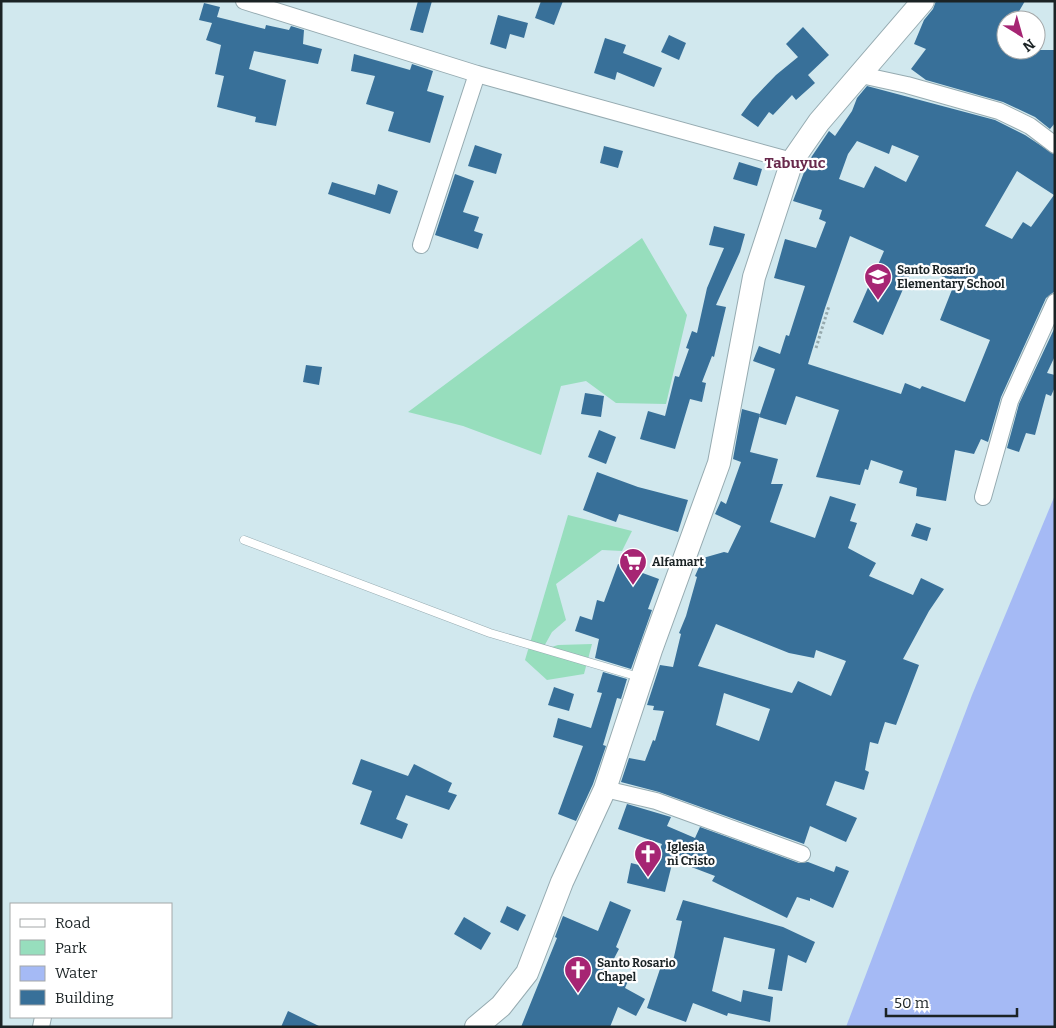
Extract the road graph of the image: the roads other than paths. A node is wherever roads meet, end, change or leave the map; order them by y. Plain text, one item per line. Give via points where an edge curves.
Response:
1 (244, 1) edge
2 (923, 1) edge
3 (477, 74) junction
4 (861, 75) junction
5 (1055, 144) edge
6 (792, 162) junction
7 (421, 245) dead end
8 (1055, 302) edge
9 (983, 497) dead end
10 (244, 540) dead end
11 (641, 678) junction
12 (605, 789) junction
13 (802, 854) dead end
14 (476, 1027) edge

1 - 3 street
2 - 4 street
3 - 6 street
3 - 7 street
4 - 5 street via 999,111 1030,126
4 - 6 street via 818,122
6 - 11 street via 754,277 719,463
8 - 9 street via 1010,401
10 - 11 lane via 490,633
11 - 12 street
12 - 13 street via 656,800
12 - 14 street via 562,882 527,973 501,1006

